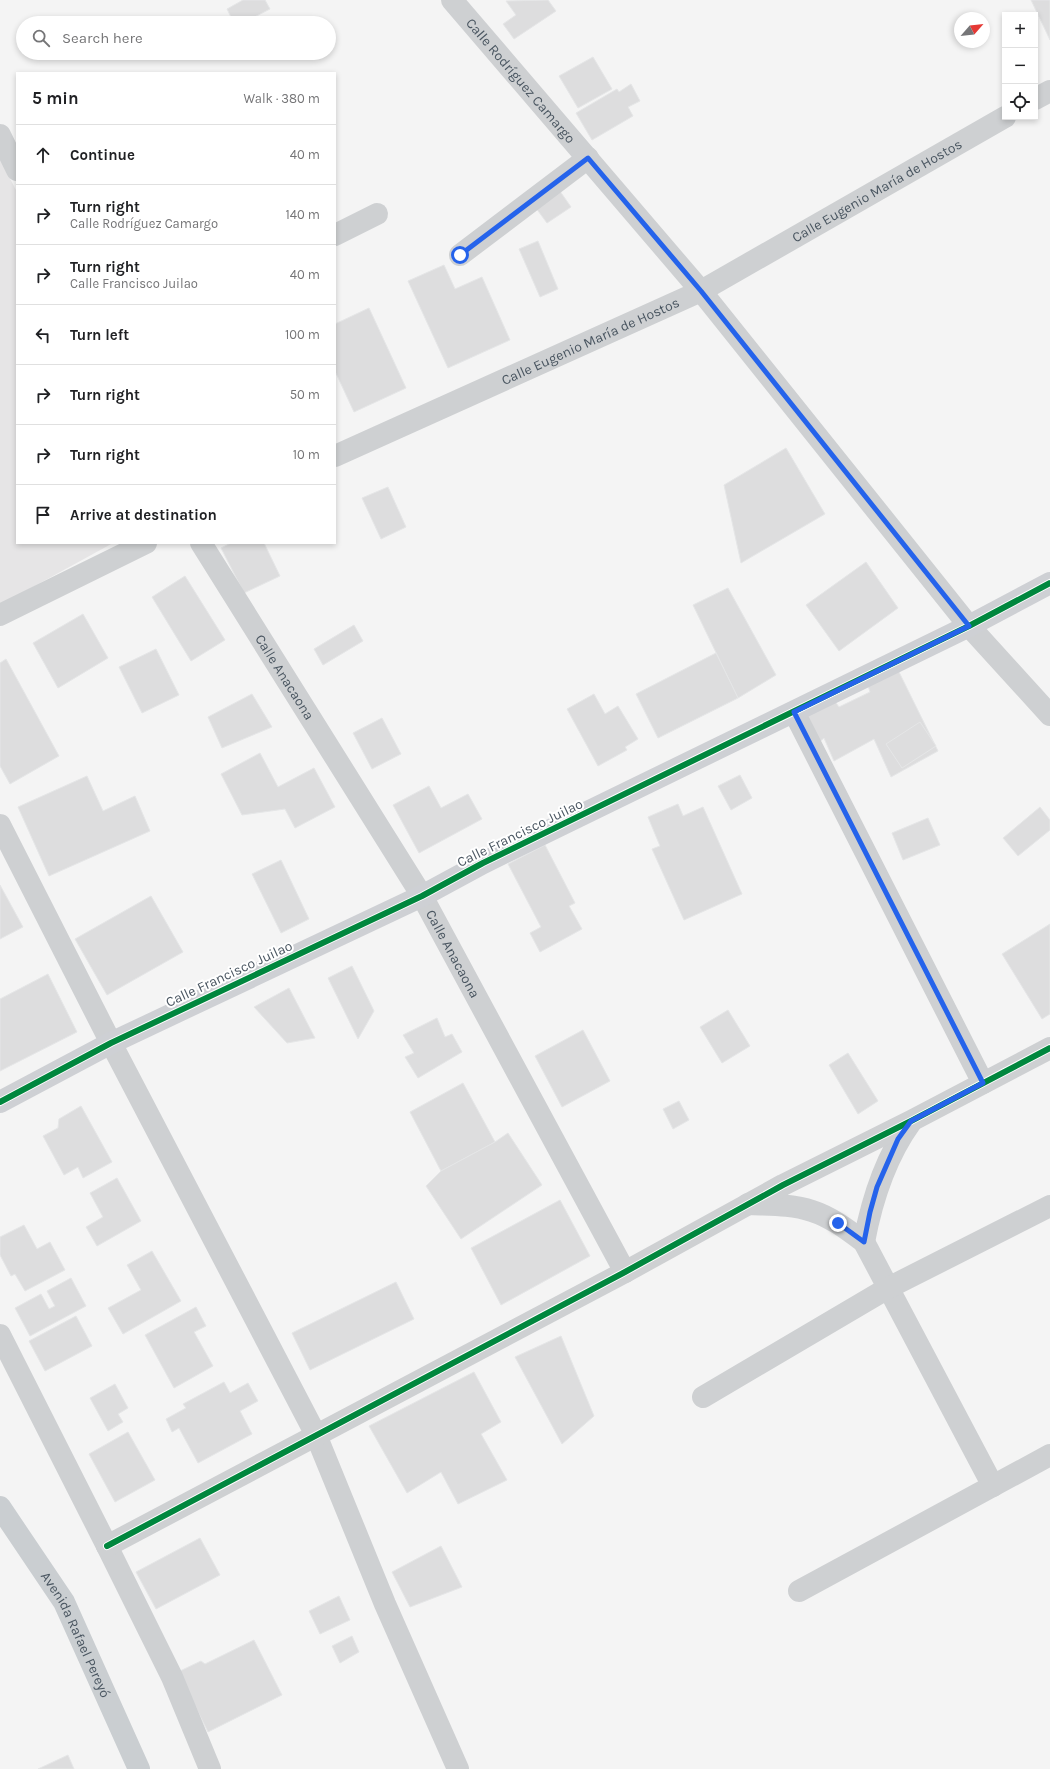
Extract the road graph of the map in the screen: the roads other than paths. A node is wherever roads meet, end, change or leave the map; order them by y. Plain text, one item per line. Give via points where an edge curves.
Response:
1 (452, 0) edge
2 (1050, 91) edge
3 (1038, 97) edge
4 (1002, 119) edge
5 (0, 135) edge
6 (588, 158) junction
7 (16, 168) edge
8 (378, 214) dead end
9 (336, 234) edge
10 (460, 255) dead end
11 (701, 291) junction
12 (336, 456) edge
13 (144, 544) edge
14 (202, 544) edge
15 (1050, 583) edge
16 (0, 615) edge
17 (969, 626) junction
18 (794, 712) junction
19 (1050, 715) edge
20 (0, 825) edge
21 (422, 896) junction
22 (111, 1043) junction
23 (1050, 1048) edge
24 (983, 1083) junction
25 (0, 1102) edge
26 (911, 1121) junction
27 (746, 1204) junction
28 (1050, 1206) edge
29 (864, 1242) junction
30 (625, 1272) junction
31 (888, 1288) junction
32 (0, 1335) edge
33 (703, 1397) dead end
34 (316, 1435) junction
35 (1050, 1455) edge
36 (993, 1486) junction
37 (0, 1508) edge
38 (107, 1546) junction
39 (799, 1591) dead end
40 (139, 1769) edge
41 (210, 1769) edge
42 (458, 1769) edge

1 - 6 street, Calle Rodríguez Camargo
2 - 3 street
4 - 11 street, Calle Eugenio María de Hostos
5 - 7 street
6 - 10 street
6 - 11 street, Calle Rodríguez Camargo
8 - 9 street
11 - 12 street, Calle Eugenio María de Hostos
11 - 17 street, Calle Rodríguez Camargo
13 - 16 street
14 - 21 street, Calle Anacaona
15 - 17 street, Calle Francisco Juilao
17 - 18 street, Calle Francisco Juilao
17 - 19 street, Calle Rodríguez Camargo
18 - 21 street, Calle Francisco Juilao via 490,860
18 - 24 street
20 - 22 street
21 - 22 street, Calle Francisco Juilao
21 - 30 street, Calle Anacaona
22 - 25 street, Calle Francisco Juilao
22 - 34 street
23 - 24 street
24 - 26 street
26 - 27 street
26 - 29 street via 898,1139 877,1187
27 - 29 street via 788,1205 812,1211 838,1223
27 - 30 street
28 - 31 street
29 - 31 street
30 - 34 street
31 - 33 street
31 - 36 street
32 - 38 street
34 - 38 street
34 - 42 street via 385,1604
35 - 36 street
36 - 39 street
37 - 40 main road, Avenida Rafael Pereyó via 64,1602
38 - 41 street via 172,1677

